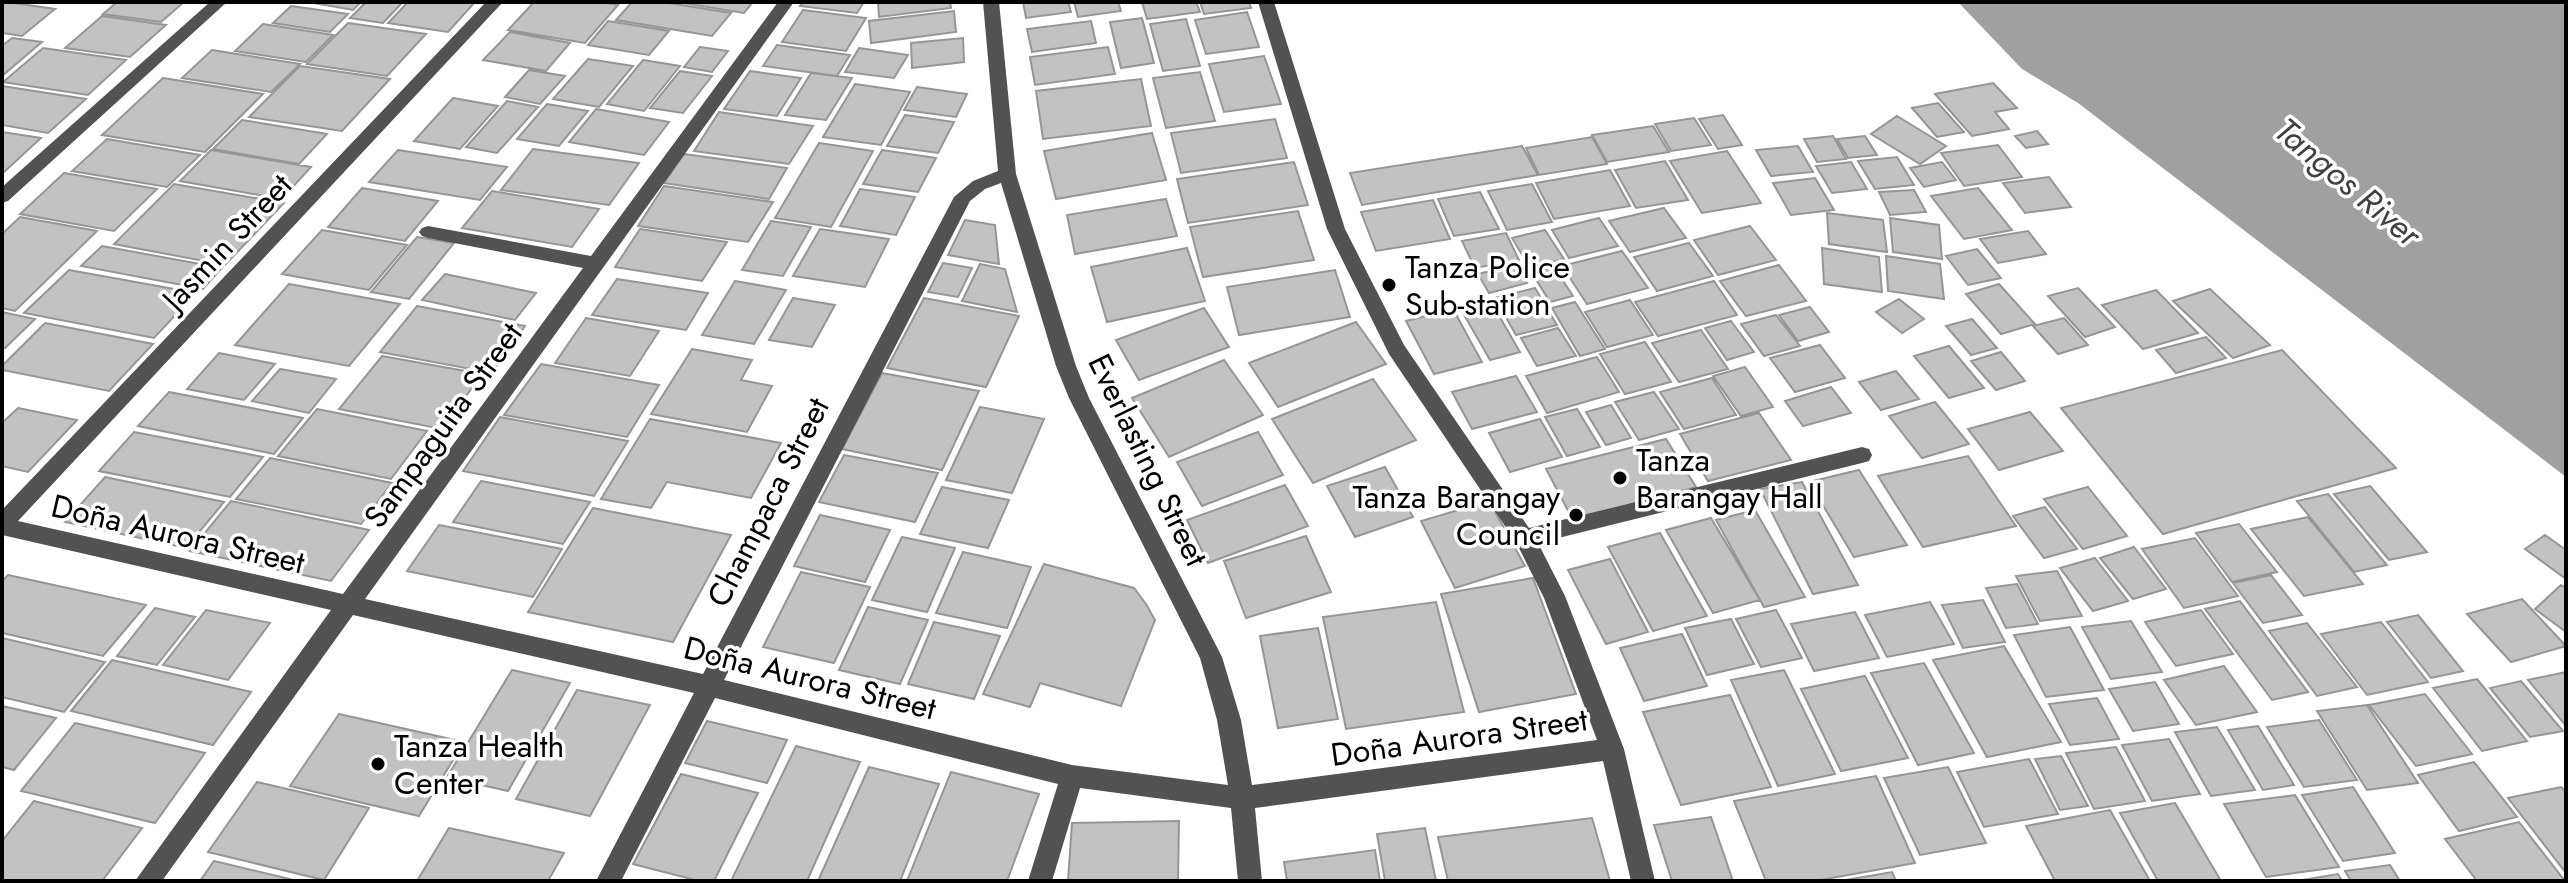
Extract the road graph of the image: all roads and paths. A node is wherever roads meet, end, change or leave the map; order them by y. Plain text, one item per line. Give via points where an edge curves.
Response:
1 (219, 2) edge
2 (495, 2) edge
3 (786, 2) edge
4 (991, 2) edge
5 (1266, 2) edge
6 (1007, 174) junction
7 (2, 197) edge
8 (428, 232) dead end
9 (597, 264) junction
10 (1862, 455) dead end
11 (2, 525) edge
12 (1524, 538) junction
13 (349, 606) junction
14 (709, 686) junction
15 (1612, 749) junction
16 (1072, 776) junction
17 (1242, 798) junction
18 (147, 881) edge
19 (608, 881) edge
20 (1040, 881) edge
21 (1250, 881) edge
22 (1643, 881) edge

1 - 7 street
2 - 11 street, Jasmin Street
3 - 9 street, Sampaguita Street
4 - 6 street, Everlasting Street
5 - 12 street via 1336,229 1396,349
6 - 14 street, Champaca Street via 963,197
6 - 17 street, Everlasting Street via 1079,398 1211,657 1229,720
8 - 9 street
9 - 13 street, Sampaguita Street
10 - 12 street
11 - 13 street, Doña Aurora Street
12 - 15 street via 1554,596
13 - 14 street, Doña Aurora Street
13 - 18 street, Sampaguita Street
14 - 16 street, Doña Aurora Street
14 - 19 street, Champaca Street
15 - 17 street, Doña Aurora Street
15 - 22 street
16 - 17 street, Doña Aurora Street
16 - 20 street
17 - 21 street, Everlasting Street

